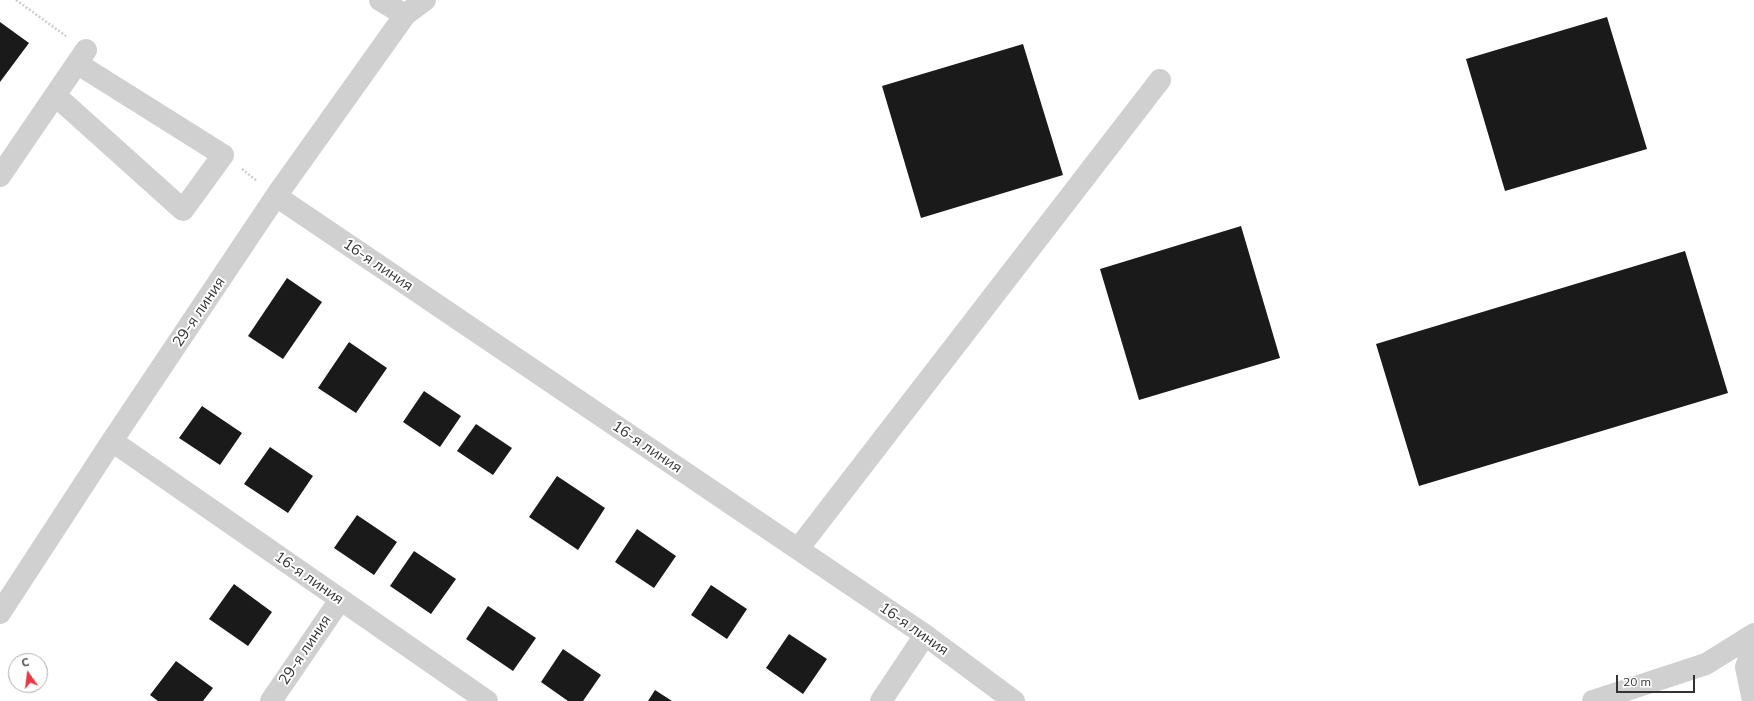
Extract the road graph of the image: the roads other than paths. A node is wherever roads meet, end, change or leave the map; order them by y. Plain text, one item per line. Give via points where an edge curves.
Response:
1 (380, 0) edge
2 (425, 0) edge
3 (405, 15) junction
4 (1160, 80) dead end
5 (56, 96) junction
6 (0, 176) edge
7 (276, 196) junction
8 (112, 441) junction
9 (798, 549) junction
10 (340, 600) junction
11 (0, 613) edge
12 (1754, 634) edge
13 (925, 635) junction
14 (1754, 653) edge
15 (271, 701) edge
16 (487, 701) edge
17 (882, 701) edge
18 (1014, 701) edge
19 (1594, 701) edge
20 (1753, 701) edge

1 - 3 street
2 - 3 street, 29-я линия
3 - 7 street, 29-я линия
4 - 9 street
5 - 5 street via 82,57 224,155 183,210
5 - 6 street
7 - 8 street, 29-я линия
7 - 9 street, 16-я линия
8 - 10 street, 16-я линия
8 - 11 street, 29-я линия
9 - 13 street, 16-я линия
10 - 15 street, 29-я линия
10 - 16 street, 16-я линия
12 - 19 street via 1706,664
13 - 17 street
13 - 18 street, 16-я линия
14 - 20 street via 1746,667

